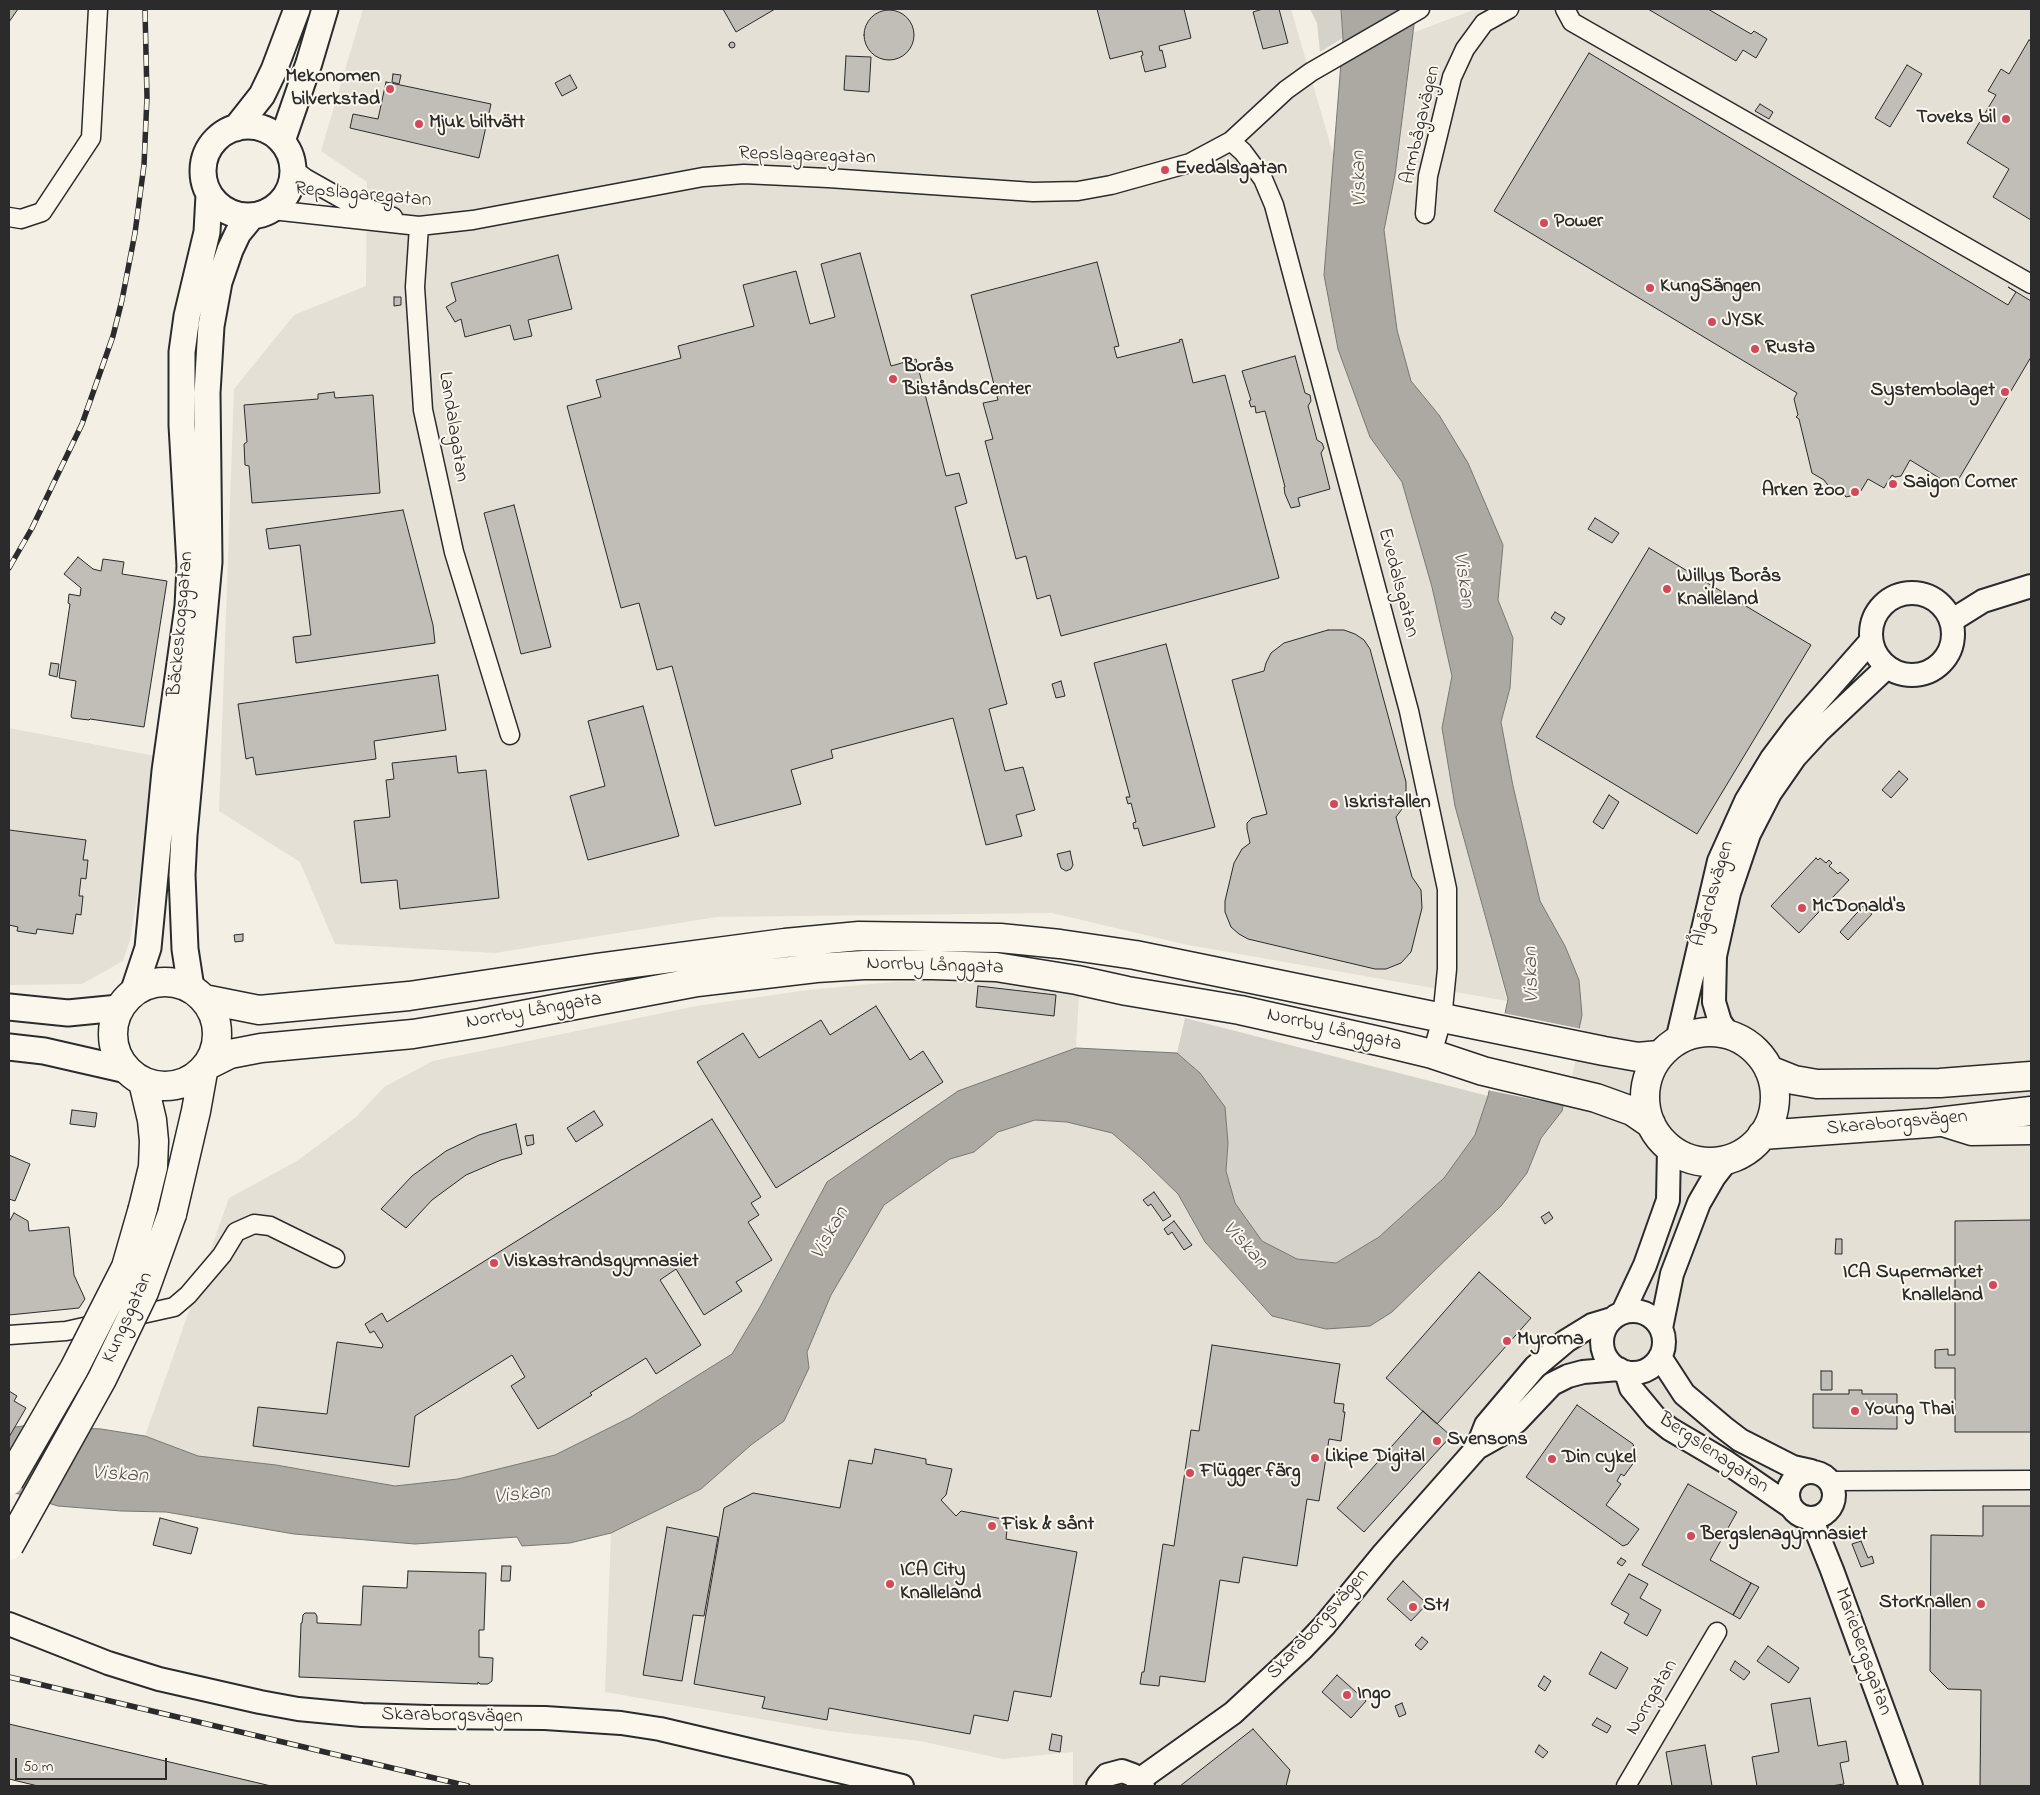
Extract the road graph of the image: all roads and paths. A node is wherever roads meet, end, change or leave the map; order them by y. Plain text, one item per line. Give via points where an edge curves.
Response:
1 (98, 9) edge
2 (297, 9) edge
3 (325, 9) edge
4 (1420, 9) edge
5 (1509, 9) edge
6 (1565, 9) edge
7 (236, 128) junction
8 (1231, 141) junction
9 (282, 142) junction
10 (293, 169) junction
11 (209, 195) junction
12 (262, 213) junction
13 (1425, 214) dead end
14 (9, 217) edge
15 (419, 226) junction
16 (2031, 284) edge
17 (2031, 586) edge
18 (1951, 621) junction
19 (1870, 642) junction
20 (1887, 668) junction
21 (510, 735) dead end
22 (198, 994) junction
23 (126, 1001) junction
24 (9, 1008) edge
25 (1442, 1019) junction
26 (1729, 1035) junction
27 (9, 1047) edge
28 (1668, 1048) junction
29 (1432, 1054) junction
30 (205, 1069) junction
31 (1769, 1070) junction
32 (135, 1076) junction
33 (2031, 1076) edge
34 (2031, 1111) edge
35 (1929, 1123) junction
36 (1651, 1124) junction
37 (1762, 1135) junction
38 (2031, 1135) edge
39 (1670, 1148) junction
40 (1728, 1159) junction
41 (335, 1258) dead end
42 (1617, 1315) junction
43 (1661, 1328) junction
44 (9, 1334) edge
45 (1660, 1356) junction
46 (1622, 1371) junction
47 (1477, 1448) junction
48 (1811, 1471) junction
49 (2031, 1480) edge
50 (9, 1481) edge
51 (1830, 1481) junction
52 (1790, 1506) junction
53 (1811, 1518) junction
54 (9, 1546) edge
55 (9, 1624) edge
56 (1717, 1632) dead end
57 (1141, 1783) edge
58 (902, 1786) edge
59 (1098, 1786) edge
60 (1626, 1786) edge
61 (1911, 1786) edge

1 - 14 street via 91,138 42,212 21,219
2 - 7 main road via 262,94
3 - 9 main road
4 - 8 street, Repslagaregatan via 1311,72 1286,90
5 - 13 street, Armbågavägen via 1484,23 1465,49 1452,76 1428,176
6 - 16 street via 1572,22
7 - 9 main road via 261,128
7 - 11 main road via 218,137 205,156 203,180
8 - 15 street, Repslagaregatan via 1190,163 1078,191 1033,192 744,174 702,177 473,220
8 - 25 street, Evedalsgatan via 1263,179 1274,205 1409,711 1447,889 1447,969
9 - 10 main road via 290,154
10 - 12 main road via 290,188 279,204
10 - 15 street via 344,200
11 - 12 main road via 236,215
11 - 23 main road, Bäckeskogsgatan via 207,232 182,352 182,426 190,566 188,606 165,771 148,948
12 - 15 street, Repslagaregatan
12 - 22 main road, Bäckeskogsgatan via 238,233 230,250 219,282 211,326 207,393 209,562 182,875 185,949
15 - 21 street, Landalagatan via 414,287 423,410 454,552
17 - 18 street via 1983,601
18 - 19 street via 1934,599 1908,592 1883,604 1874,615
18 - 20 street via 1951,647 1936,668 1911,676
19 - 20 street via 1876,656
19 - 28 street, Ålgårdsvägen via 1796,726 1746,801 1719,861
20 - 26 street, Ålgårdsvägen via 1795,757 1758,813 1729,893 1715,956 1714,1002 1720,1022
22 - 23 main road via 175,982 157,982 140,988
22 - 25 main road, Norrby Långgata via 259,1010 364,1001 786,943 859,936 956,937 1060,944 1135,955
22 - 30 main road via 215,1017 218,1033 216,1049
23 - 24 main road via 68,1013
23 - 32 main road via 114,1025 113,1043 119,1059
25 - 28 main road, Norrby Långgata via 1638,1057
25 - 29 street, Evedalsgatan
26 - 28 main road via 1706,1032 1691,1035
26 - 31 main road via 1750,1046
27 - 32 main road via 44,1051
28 - 36 main road via 1651,1068 1645,1089
29 - 30 main road, Norrby Långgata via 1240,1010 1078,980 996,968 933,965 826,967 697,982 412,1034 261,1048 230,1054
29 - 36 main road, Norrby Långgata via 1483,1071 1596,1098 1632,1111
30 - 32 main road via 187,1082 169,1086 152,1085
30 - 54 main road, Kungsgatan, bridge via 172,1214 144,1292 102,1379
31 - 33 main road, Skaraborgsvägen via 1794,1080 1817,1084 1940,1083
31 - 37 main road via 1774,1104
32 - 50 main road, Kungsgatan, bridge via 152,1120 154,1141 143,1208 126,1267 74,1369
34 - 35 main road, Skaraborgsvägen
35 - 37 main road, Skaraborgsvägen
35 - 38 street via 1971,1136
36 - 39 main road
37 - 40 main road via 1743,1152
39 - 40 main road via 1697,1161
39 - 42 street via 1668,1200 1645,1265
40 - 43 street via 1699,1203 1672,1274
41 - 44 street via 270,1226 254,1224 236,1232 222,1255 174,1307 66,1331
42 - 43 street via 1645,1313
42 - 46 street via 1604,1329 1602,1342 1609,1361
42 - 47 street, Skaraborgsvägen via 1592,1325 1534,1367 1486,1425
43 - 45 street via 1664,1345
45 - 46 street via 1646,1370
45 - 48 street, Bergslenagatan via 1684,1394 1740,1440 1793,1466
46 - 47 street, Skaraborgsvägen via 1583,1372 1552,1384 1517,1421
46 - 52 street, Bergslenagatan via 1631,1388 1655,1417
47 - 57 street, Skaraborgsvägen via 1302,1649 1233,1713
48 - 51 street via 1825,1475
48 - 52 street via 1796,1476 1791,1482 1788,1490
49 - 51 street
51 - 53 street via 1835,1497 1832,1506 1819,1517
52 - 53 street via 1802,1517
53 - 61 street, Mariebergsgatan
55 - 58 street, Skaraborgsvägen via 108,1663 159,1679 298,1709 362,1715 620,1723 660,1729
56 - 60 street, Norrgatan
57 - 59 street via 1130,1773 1118,1771 1107,1775

